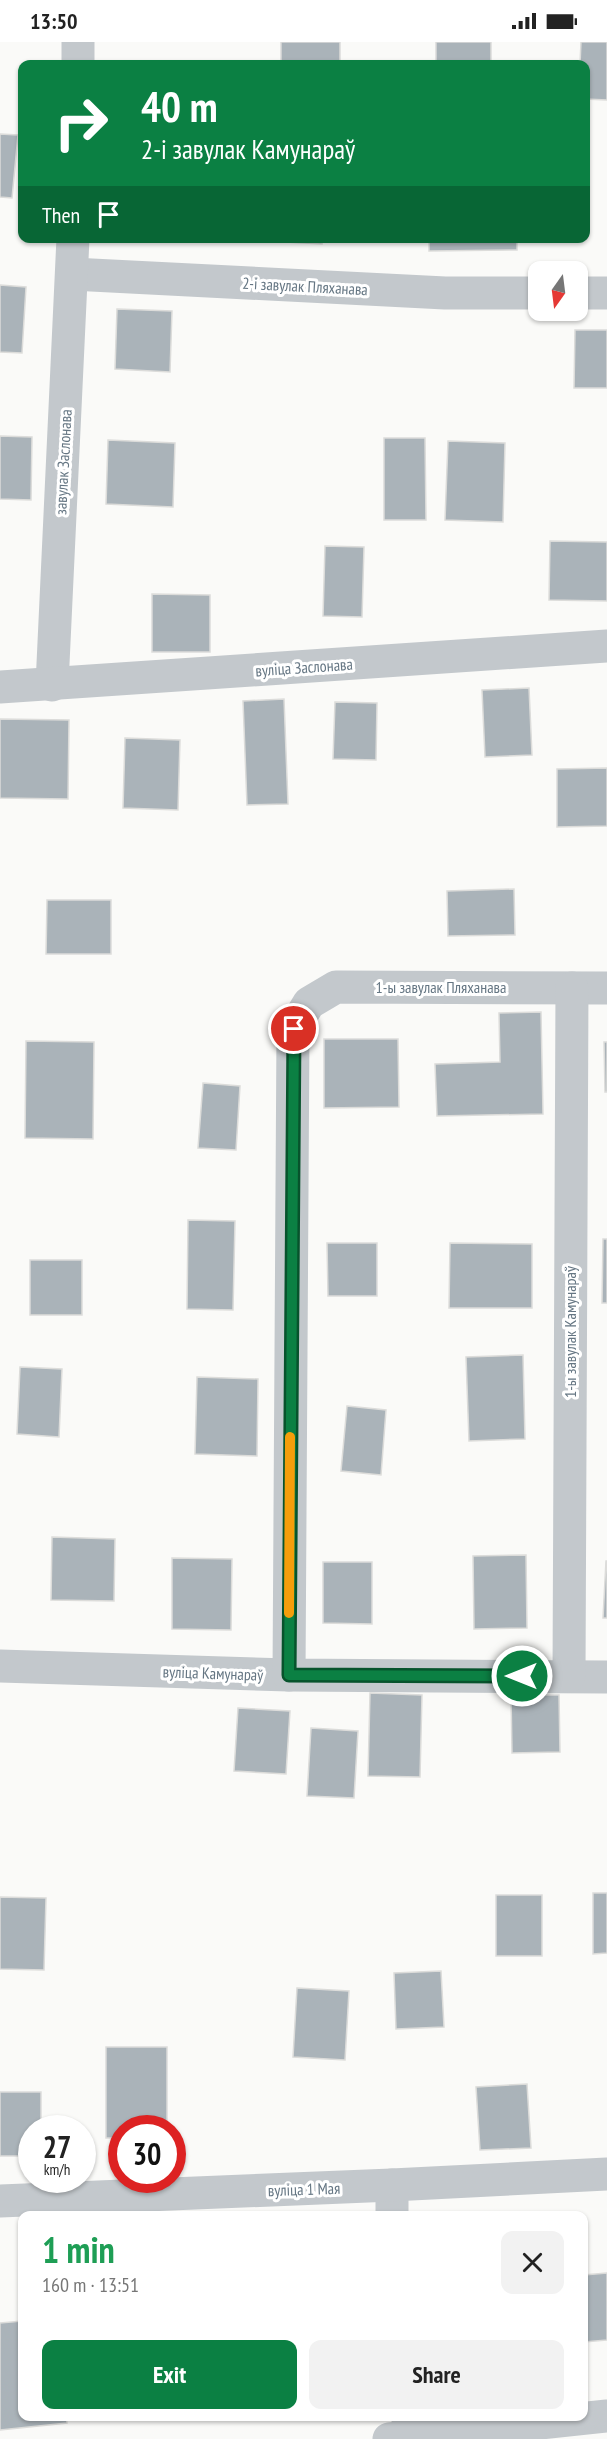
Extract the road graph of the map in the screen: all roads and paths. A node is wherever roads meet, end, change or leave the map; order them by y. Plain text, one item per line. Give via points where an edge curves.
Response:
1 (78, 42) edge
2 (78, 60) edge
3 (73, 243) edge
4 (72, 274) junction
5 (528, 293) edge
6 (588, 293) edge
7 (607, 293) edge
8 (607, 646) edge
9 (52, 685) junction
10 (0, 687) edge
11 (572, 988) junction
12 (607, 988) edge
13 (0, 1666) edge
14 (289, 1675) junction
15 (568, 1676) junction
16 (607, 1677) edge
17 (607, 2174) edge
18 (392, 2200) edge
19 (0, 2201) edge
20 (607, 2416) edge
21 (588, 2418) edge
22 (548, 2421) edge
23 (407, 2433) edge

1 - 2 street
3 - 4 street, завулак Заслонава
4 - 5 street, 2-і завулак Пляханава via 445,293
4 - 9 street, завулак Заслонава
6 - 7 street
8 - 9 street, вуліца Заслонава
9 - 10 street, вуліца Заслонава
11 - 12 street, 1-ы завулак Пляханава
11 - 14 street, 1-ы завулак Пляханава via 336,987 309,1003 294,1029
11 - 15 street, 1-ы завулак Камунараў
13 - 14 street, вуліца Камунараў
14 - 15 street, вуліца Камунараў
15 - 16 street, вуліца Камунараў
17 - 18 street, вуліца 1 Мая
18 - 19 street, вуліца 1 Мая
20 - 21 street
22 - 23 street

